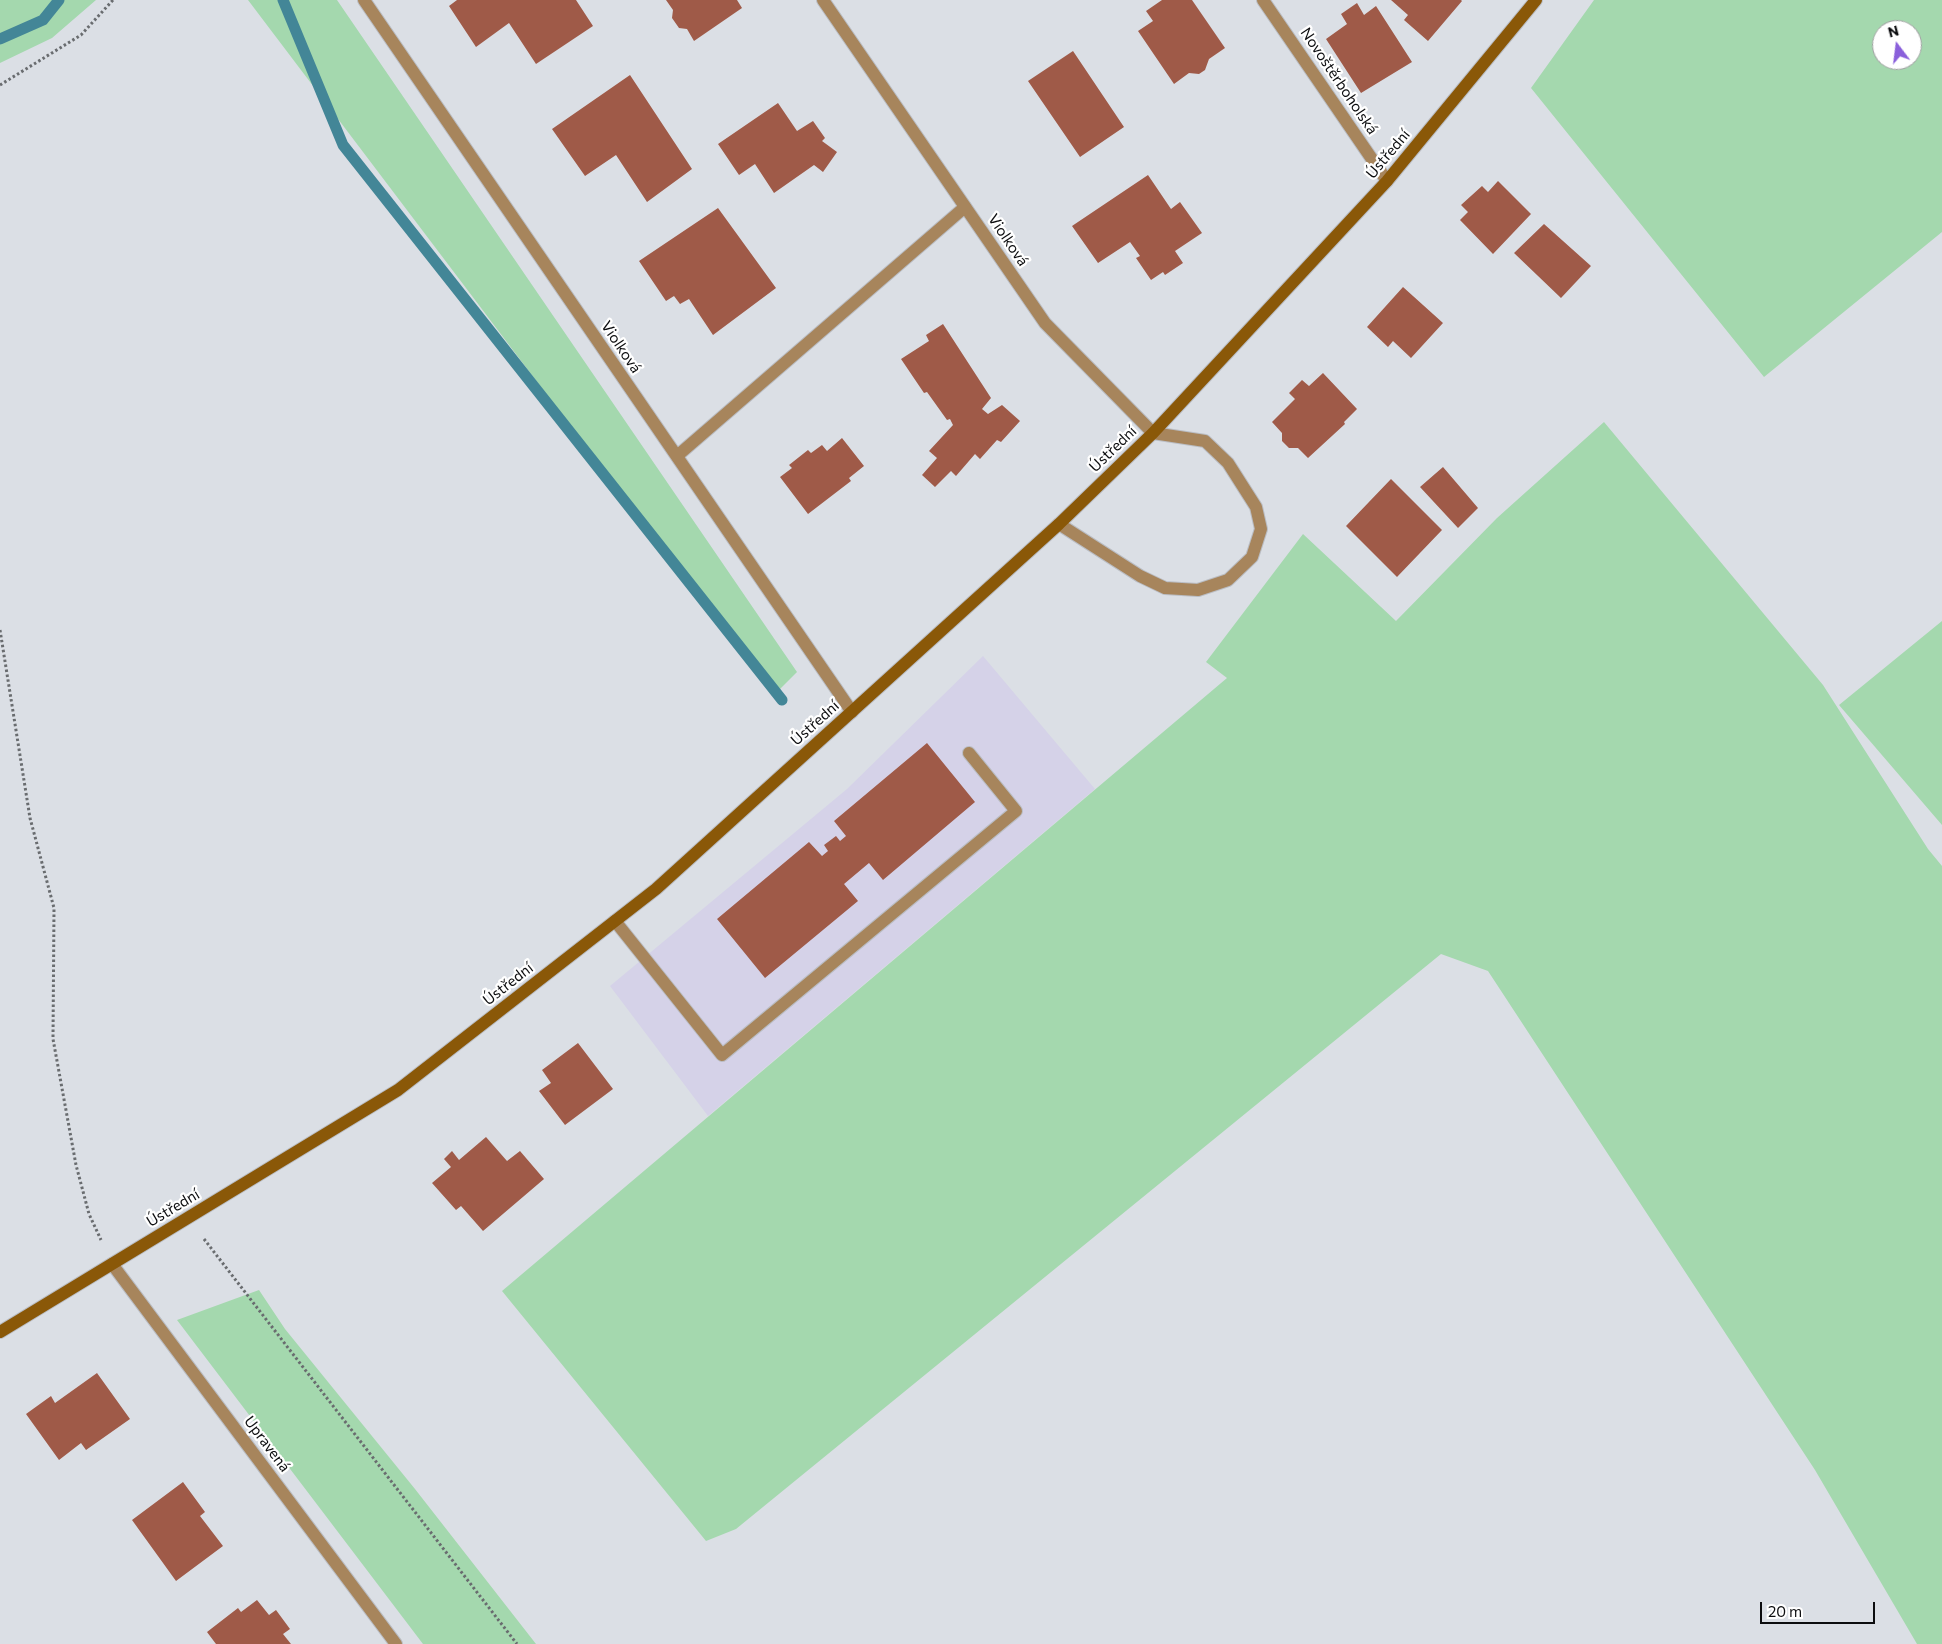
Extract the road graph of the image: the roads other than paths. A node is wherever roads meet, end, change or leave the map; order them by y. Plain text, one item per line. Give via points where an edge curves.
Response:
1 (364, 0) edge
2 (823, 0) edge
3 (1263, 0) edge
4 (1536, 0) edge
5 (1387, 181) junction
6 (965, 207) junction
7 (1153, 433) junction
8 (677, 456) junction
9 (1059, 524) junction
10 (852, 712) junction
11 (969, 753) dead end
12 (615, 921) junction
13 (112, 1264) junction
14 (0, 1332) edge
15 (396, 1644) edge

1 - 8 street, Violková
2 - 6 street, Violková
3 - 5 street, Novoštěrboholská
4 - 5 street, Ústřední
5 - 7 street, Ústřední
6 - 7 street, Violková via 1045,323
6 - 8 street
7 - 9 street, Ústřední
7 - 9 street via 1205,441 1228,463 1256,507 1261,529 1252,557 1228,580 1198,590 1165,588 1140,576
8 - 10 street, Violková
9 - 10 street, Ústřední
10 - 12 street, Ústřední via 656,889
11 - 12 street via 1016,810 722,1055
12 - 13 street, Ústřední via 398,1090
13 - 14 street, Ústřední
13 - 15 street, Upravená

